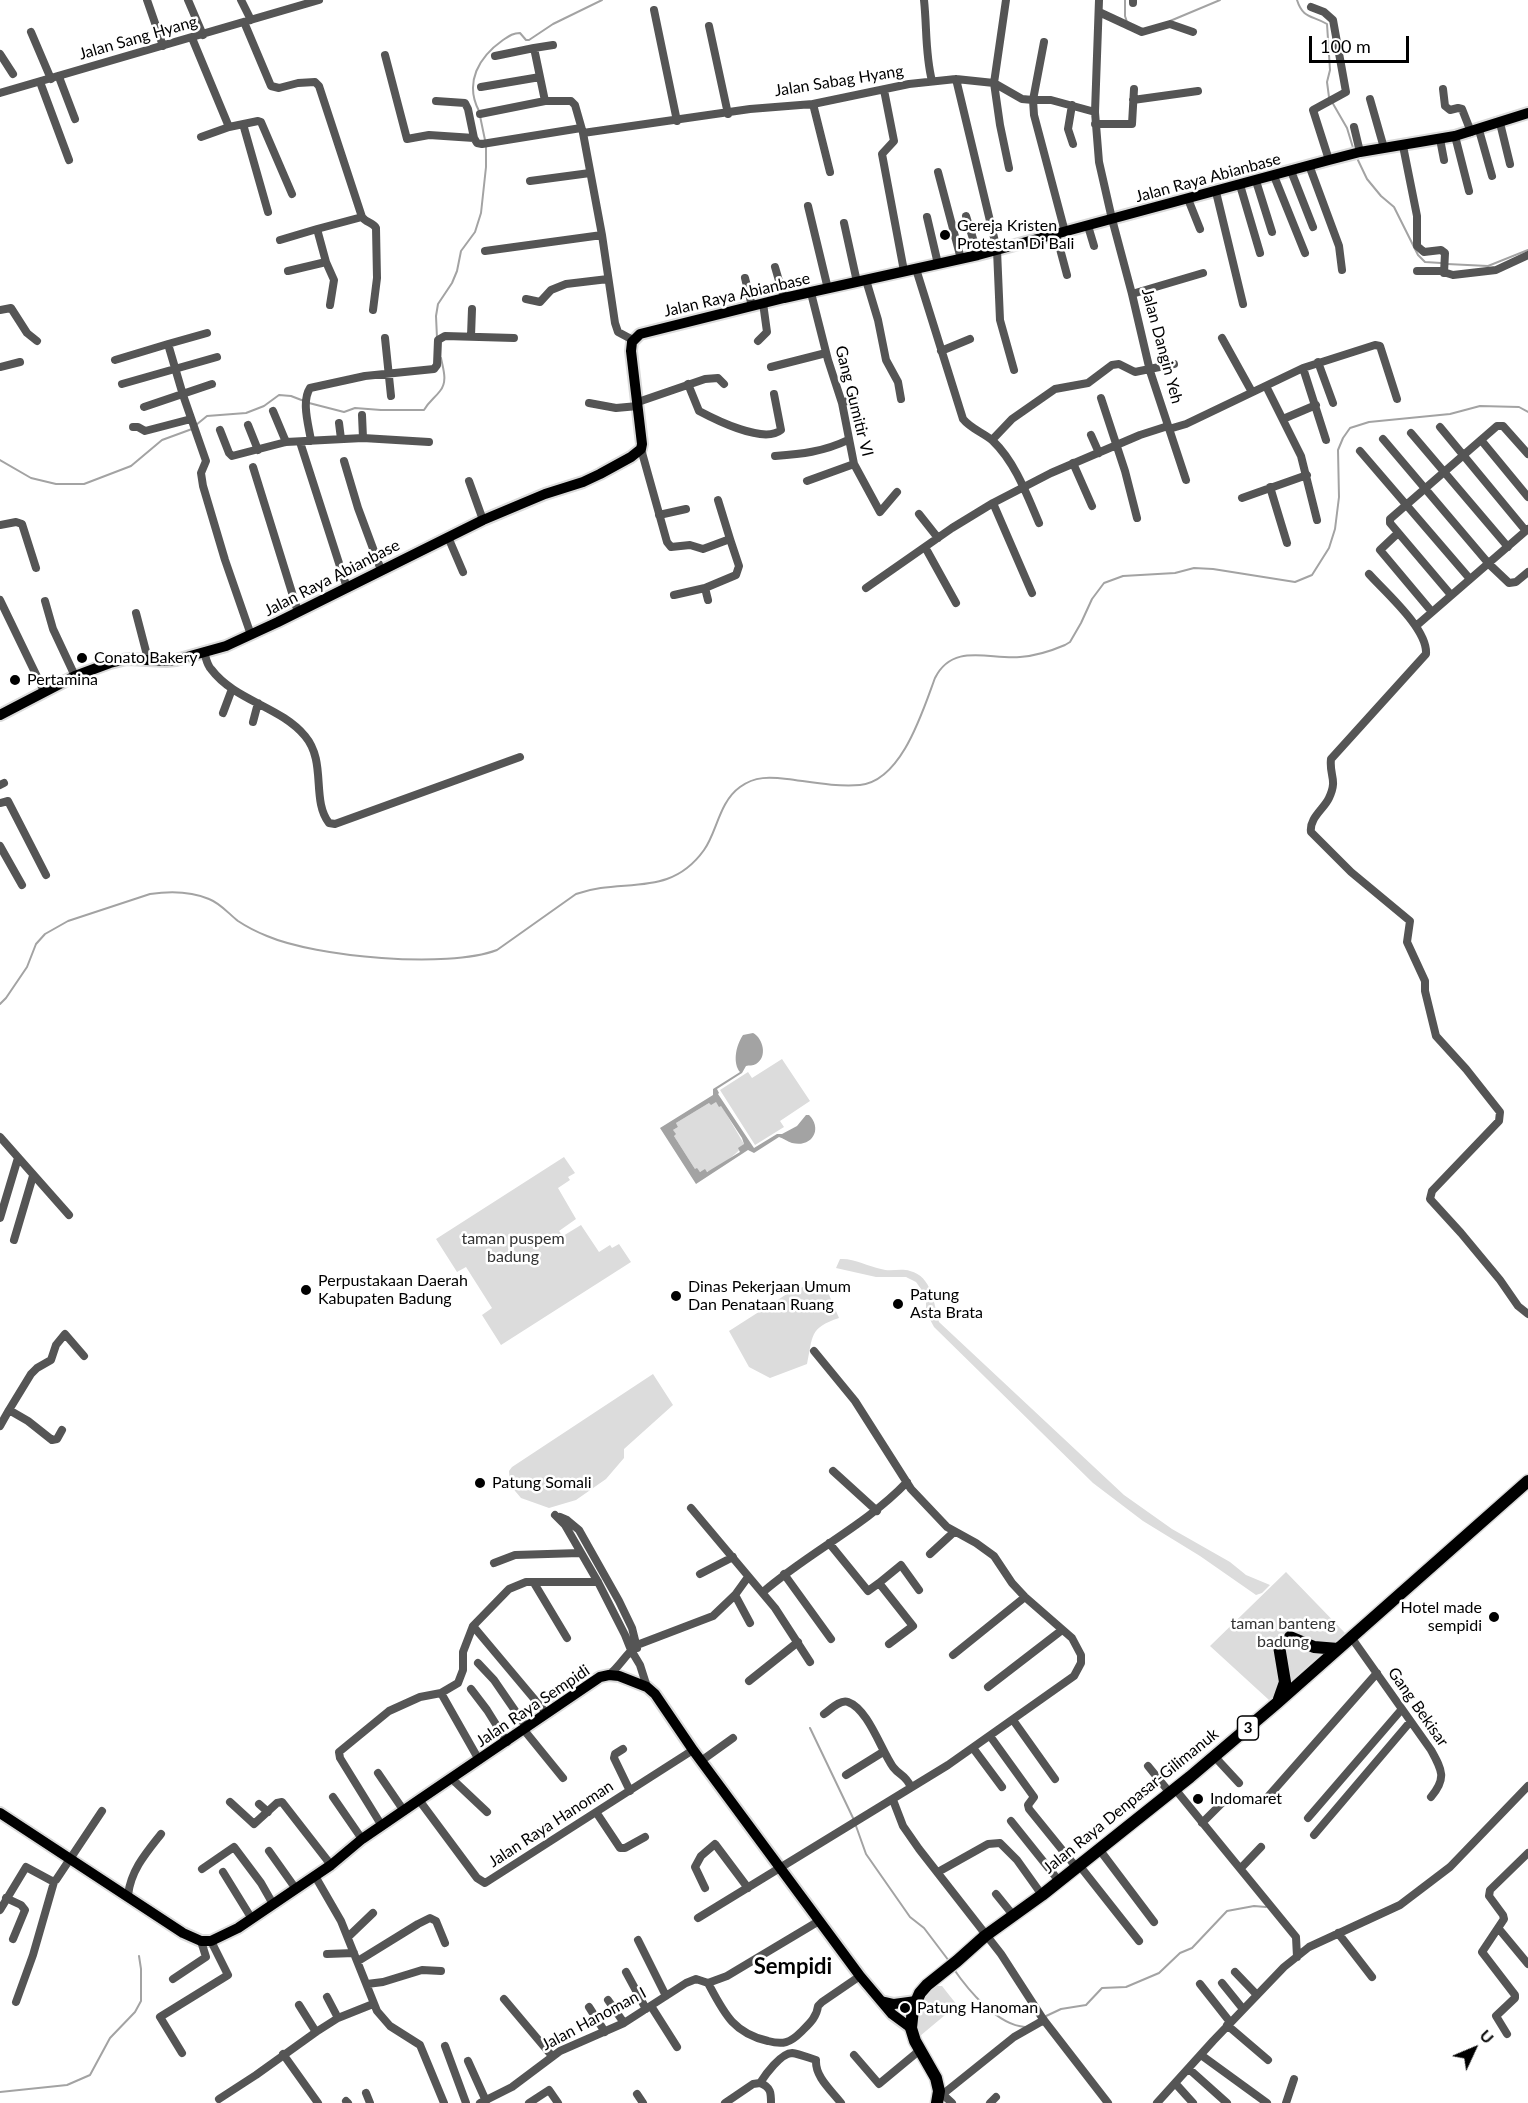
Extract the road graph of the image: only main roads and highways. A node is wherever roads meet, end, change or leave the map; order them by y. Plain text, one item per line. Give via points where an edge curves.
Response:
1 (1528, 113) edge
2 (1, 711) edge
3 (1528, 1480) edge
4 (1290, 1637) dead end
5 (1279, 1646) dead end
6 (1338, 1649) junction
7 (1277, 1703) junction
8 (0, 1813) edge
9 (881, 2001) junction
10 (916, 2001) junction
11 (911, 2028) junction
12 (940, 2096) edge

1 - 2 main road, Jalan Raya Abianbase via 1455,136 1309,165 960,260 646,332 633,340 631,351 641,449 620,464 483,520 251,635 166,661 127,659 100,666
3 - 6 highway, Jalan Raya Denpasar-Gilimanuk / 3
4 - 6 highway via 1314,1647
5 - 7 highway via 1285,1682
6 - 7 highway, Jalan Raya Denpasar-Gilimanuk / 3
7 - 10 highway, Jalan Raya Denpasar-Gilimanuk / 3 via 1042,1895 985,1936 927,1985
8 - 9 main road, Jalan Raya Sempidi via 183,1934 206,1941 228,1934 252,1919 592,1682 609,1675 628,1679 655,1694
9 - 10 main road
9 - 11 main road via 896,2019
10 - 11 highway
11 - 12 highway via 936,2078

